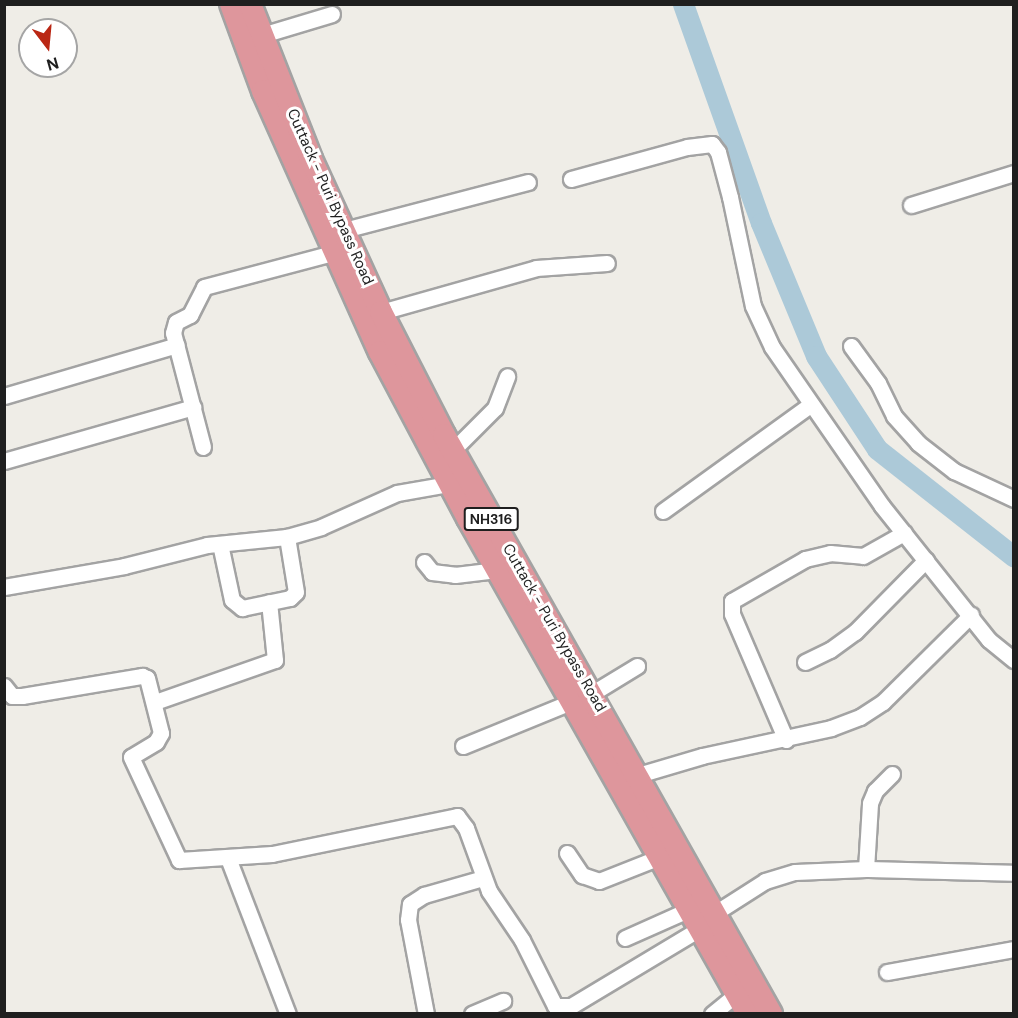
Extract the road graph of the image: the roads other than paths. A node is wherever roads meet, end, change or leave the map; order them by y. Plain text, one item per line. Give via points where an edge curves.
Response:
1 (231, 4) edge
2 (250, 4) edge
3 (332, 14) dead end
4 (262, 35) junction
5 (1013, 173) edge
6 (571, 179) dead end
7 (528, 182) dead end
8 (911, 205) dead end
9 (344, 230) junction
10 (333, 253) junction
11 (607, 262) dead end
12 (381, 312) junction
13 (177, 345) junction
14 (851, 346) dead end
15 (507, 376) dead end
16 (4, 396) edge
17 (810, 405) junction
18 (193, 406) junction
19 (203, 447) dead end
20 (453, 450) junction
21 (4, 461) edge
22 (449, 484) junction
23 (1014, 499) edge
24 (663, 511) dead end
25 (904, 533) junction
26 (287, 537) junction
27 (220, 544) junction
28 (926, 560) junction
29 (424, 562) dead end
30 (498, 570) junction
31 (4, 587) edge
32 (269, 602) junction
33 (971, 615) junction
34 (1014, 660) edge
35 (805, 662) dead end
36 (637, 666) dead end
37 (4, 686) edge
38 (582, 697) junction
39 (155, 702) junction
40 (786, 740) junction
41 (463, 746) dead end
42 (892, 774) dead end
43 (638, 775) junction
44 (567, 853) dead end
45 (660, 857) junction
46 (228, 858) junction
47 (867, 869) junction
48 (1014, 873) edge
49 (483, 878) junction
50 (702, 917) junction
51 (625, 938) dead end
52 (1014, 949) edge
53 (887, 972) dead end
54 (503, 1001) dead end
55 (743, 1004) edge
56 (288, 1014) edge
57 (426, 1014) edge
58 (472, 1014) edge
59 (712, 1014) edge
60 (771, 1014) edge

1 - 10 highway, Cuttack - Puri Bypass Road / NH316 via 263,91
2 - 4 highway, Cuttack - Puri Bypass Road / NH316
3 - 4 street
4 - 9 highway, Cuttack - Puri Bypass Road / NH316
5 - 8 street
6 - 17 street via 687,147 712,144 718,152 730,197 753,306 772,347
7 - 9 street
9 - 12 highway, Cuttack - Puri Bypass Road / NH316
10 - 13 street via 204,287 197,295 194,309 173,327
10 - 22 highway, Cuttack - Puri Bypass Road / NH316
11 - 12 street via 536,268
12 - 20 highway, Cuttack - Puri Bypass Road / NH316
13 - 16 street
13 - 18 street
14 - 23 street via 878,383 894,416 918,443 954,471
15 - 20 street via 495,408
17 - 24 street
17 - 25 street
18 - 19 street
18 - 21 street
20 - 38 highway, Cuttack - Puri Bypass Road / NH316
22 - 26 street via 397,493
22 - 30 highway, Cuttack - Puri Bypass Road / NH316
25 - 28 street
25 - 40 street via 863,556 830,553 805,559 732,602 732,614
26 - 27 street
26 - 32 street via 296,592
27 - 31 street
27 - 32 street via 234,604 242,608
28 - 33 street
28 - 35 street via 855,632
29 - 30 street via 432,572 455,576
30 - 38 highway, Cuttack - Puri Bypass Road / NH316
32 - 39 street via 275,660
33 - 34 street via 989,640
33 - 40 street via 883,702 831,728
36 - 38 street
37 - 39 street via 12,696 22,696 141,676 151,687
38 - 41 street
38 - 43 highway, Cuttack - Puri Bypass Road / NH316
38 - 45 highway, Cuttack - Puri Bypass Road / NH316
39 - 46 street via 161,734 156,742 131,757 174,855 189,862
40 - 43 street via 684,760
42 - 47 street via 870,803
43 - 50 highway, Cuttack - Puri Bypass Road / NH316
44 - 45 street via 582,874 599,881
45 - 50 highway, Cuttack - Puri Bypass Road / NH316
46 - 49 street via 319,847 457,816 466,828
46 - 56 street
47 - 48 street
47 - 50 street via 779,876
49 - 50 street via 522,940 555,1006 563,1008
49 - 57 street via 424,895 410,904 408,920
50 - 51 street
50 - 55 highway, Cuttack - Puri Bypass Road / NH316
50 - 60 highway, Cuttack - Puri Bypass Road / NH316
52 - 53 street
54 - 58 street
55 - 59 street

